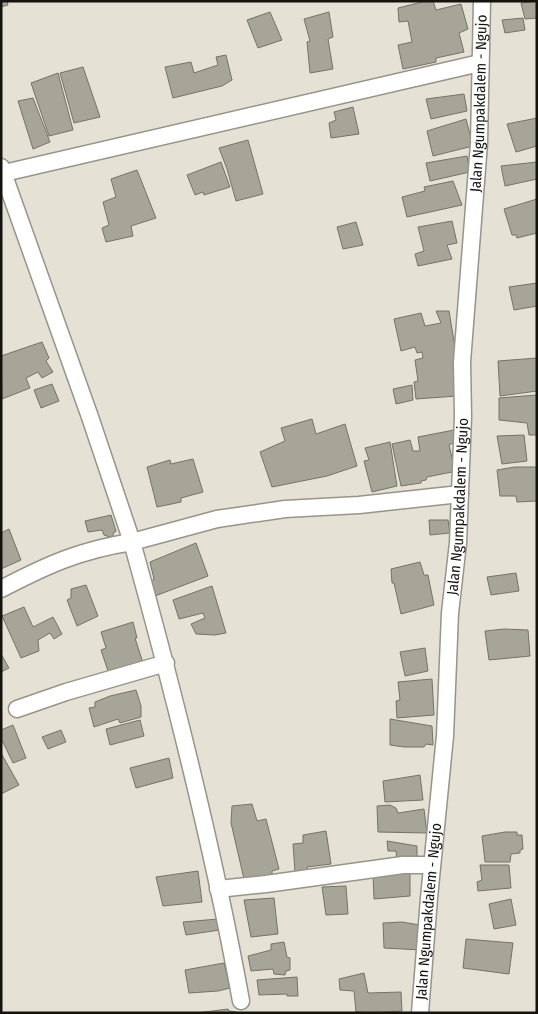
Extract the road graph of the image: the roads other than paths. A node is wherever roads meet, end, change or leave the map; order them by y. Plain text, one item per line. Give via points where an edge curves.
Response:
1 (482, 1) edge
2 (480, 63) junction
3 (2, 170) edge
4 (460, 494) junction
5 (132, 542) junction
6 (1, 589) edge
7 (166, 663) junction
8 (17, 709) dead end
9 (432, 865) junction
10 (218, 889) junction
11 (241, 1001) dead end
12 (420, 1013) edge

1 - 2 street, Jalan Ngumpakdalem - Ngujo
2 - 3 street
2 - 4 street, Jalan Ngumpakdalem - Ngujo via 479,143 462,362
3 - 5 street
4 - 5 street via 275,510 217,519
4 - 9 street, Jalan Ngumpakdalem - Ngujo via 450,613 445,736
5 - 6 street via 107,545 74,555
5 - 7 street
7 - 8 street
7 - 10 street
9 - 10 street via 403,865
9 - 12 street, Jalan Ngumpakdalem - Ngujo
10 - 11 street

